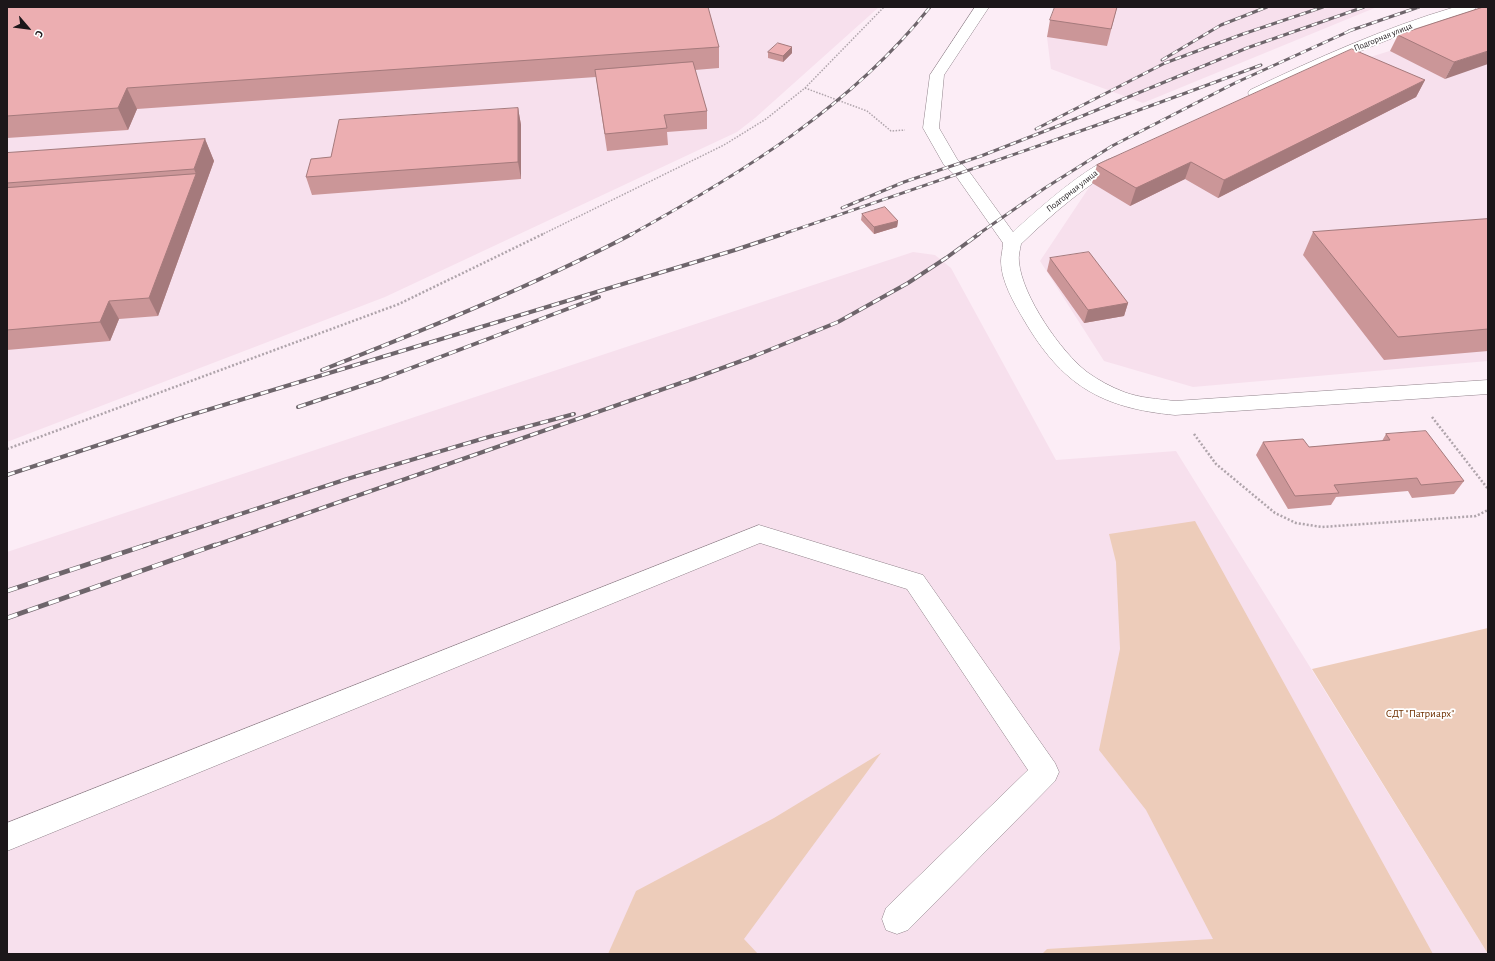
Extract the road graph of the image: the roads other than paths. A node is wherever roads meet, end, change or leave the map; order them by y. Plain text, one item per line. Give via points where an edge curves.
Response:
1 (982, 7) edge
2 (1469, 7) edge
3 (1244, 99) edge
4 (1132, 153) edge
5 (1012, 243) junction
6 (1488, 387) edge
7 (7, 837) edge
8 (897, 919) dead end

1 - 5 street via 938,75 931,128 950,162 962,173
2 - 3 street, Подгорная улица via 1376,39
4 - 5 street, Подгорная улица via 1079,183
5 - 6 street via 1010,264 1016,286 1033,320 1065,363 1078,376 1108,394 1141,405 1175,408
7 - 8 street via 759,534 915,582 1045,772

